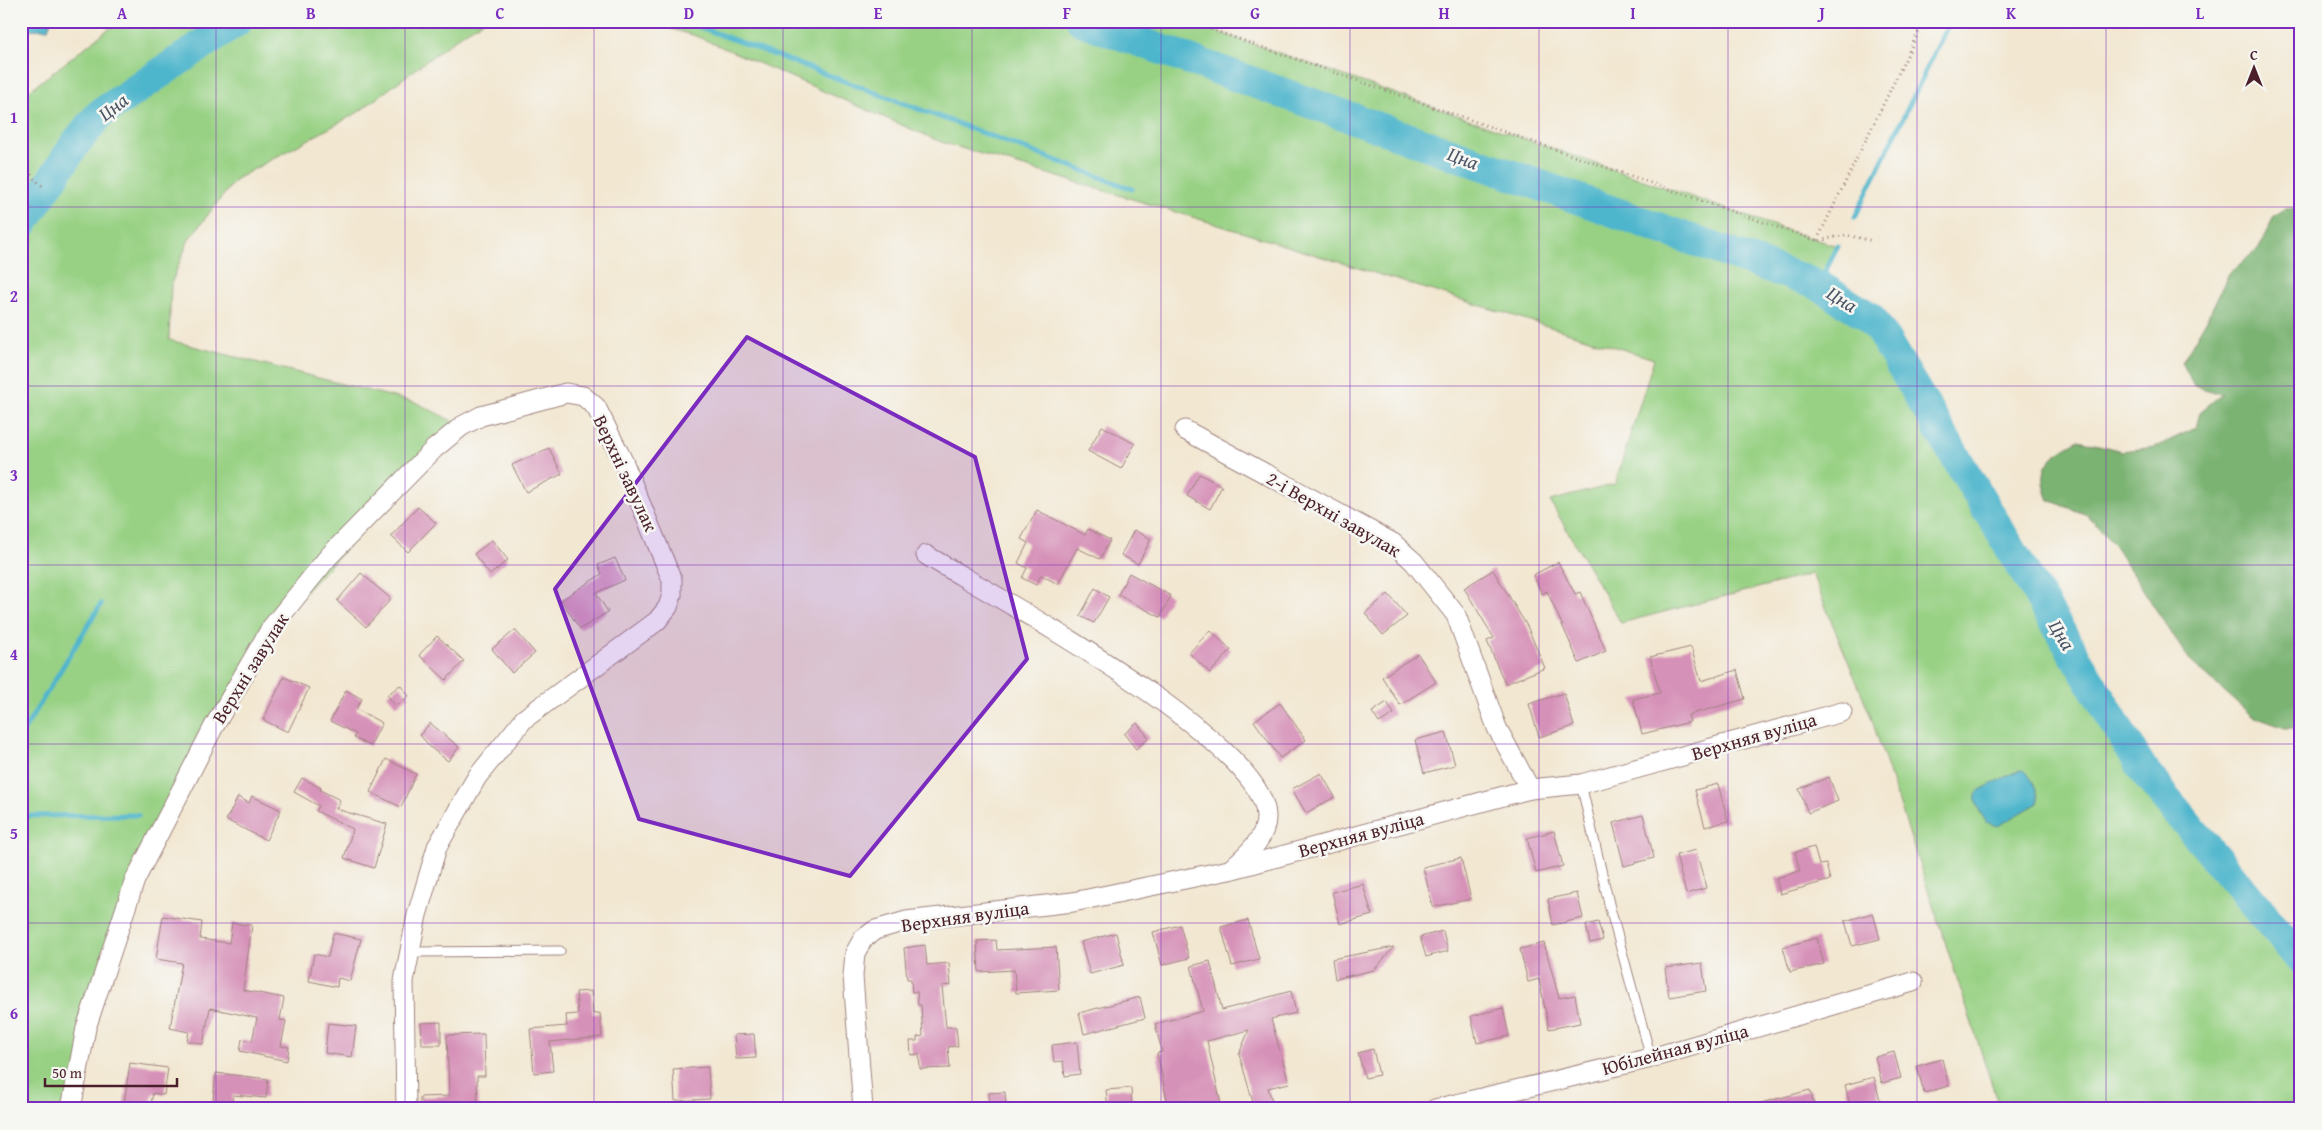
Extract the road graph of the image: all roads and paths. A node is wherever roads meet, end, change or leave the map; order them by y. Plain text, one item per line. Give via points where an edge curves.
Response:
1 (1187, 21) edge
2 (1924, 21) edge
3 (21, 157) edge
4 (44, 188) dead end
5 (1817, 241) junction
6 (1873, 241) dead end
7 (1185, 430) dead end
8 (926, 555) dead end
9 (1842, 712) dead end
10 (1581, 784) junction
11 (1530, 789) junction
12 (1229, 870) junction
13 (560, 951) dead end
14 (410, 952) junction
15 (1913, 982) dead end
16 (1651, 1058) junction
17 (71, 1109) edge
18 (406, 1109) edge
19 (864, 1109) edge
20 (1435, 1109) edge

1 - 5 path
2 - 5 path
3 - 4 path via 33,178
5 - 6 path via 1846,235
7 - 11 street, 2-і Верхні завулак via 1393,543 1414,562 1456,615 1497,728
8 - 12 street via 1111,664 1201,731 1244,770 1263,800 1266,816 1262,835 1252,850
9 - 10 street, Верхняя вуліца
10 - 11 street, Верхняя вуліца
10 - 16 lane via 1610,908
11 - 12 street, Верхняя вуліца
12 - 19 street, Верхняя вуліца via 1073,902 906,921 875,930 863,939 855,953 853,976
13 - 14 lane
14 - 17 street, Верхні завулак via 436,847 477,776 524,719 657,621 668,607 672,595 672,580 664,558 623,461 596,407 583,396 566,393 482,416 462,426 404,478 329,556 271,628 213,728 134,880 86,1028
14 - 18 street, Верхні завулак via 404,981
15 - 16 street, Юбілейная вуліца
16 - 20 street, Юбілейная вуліца

